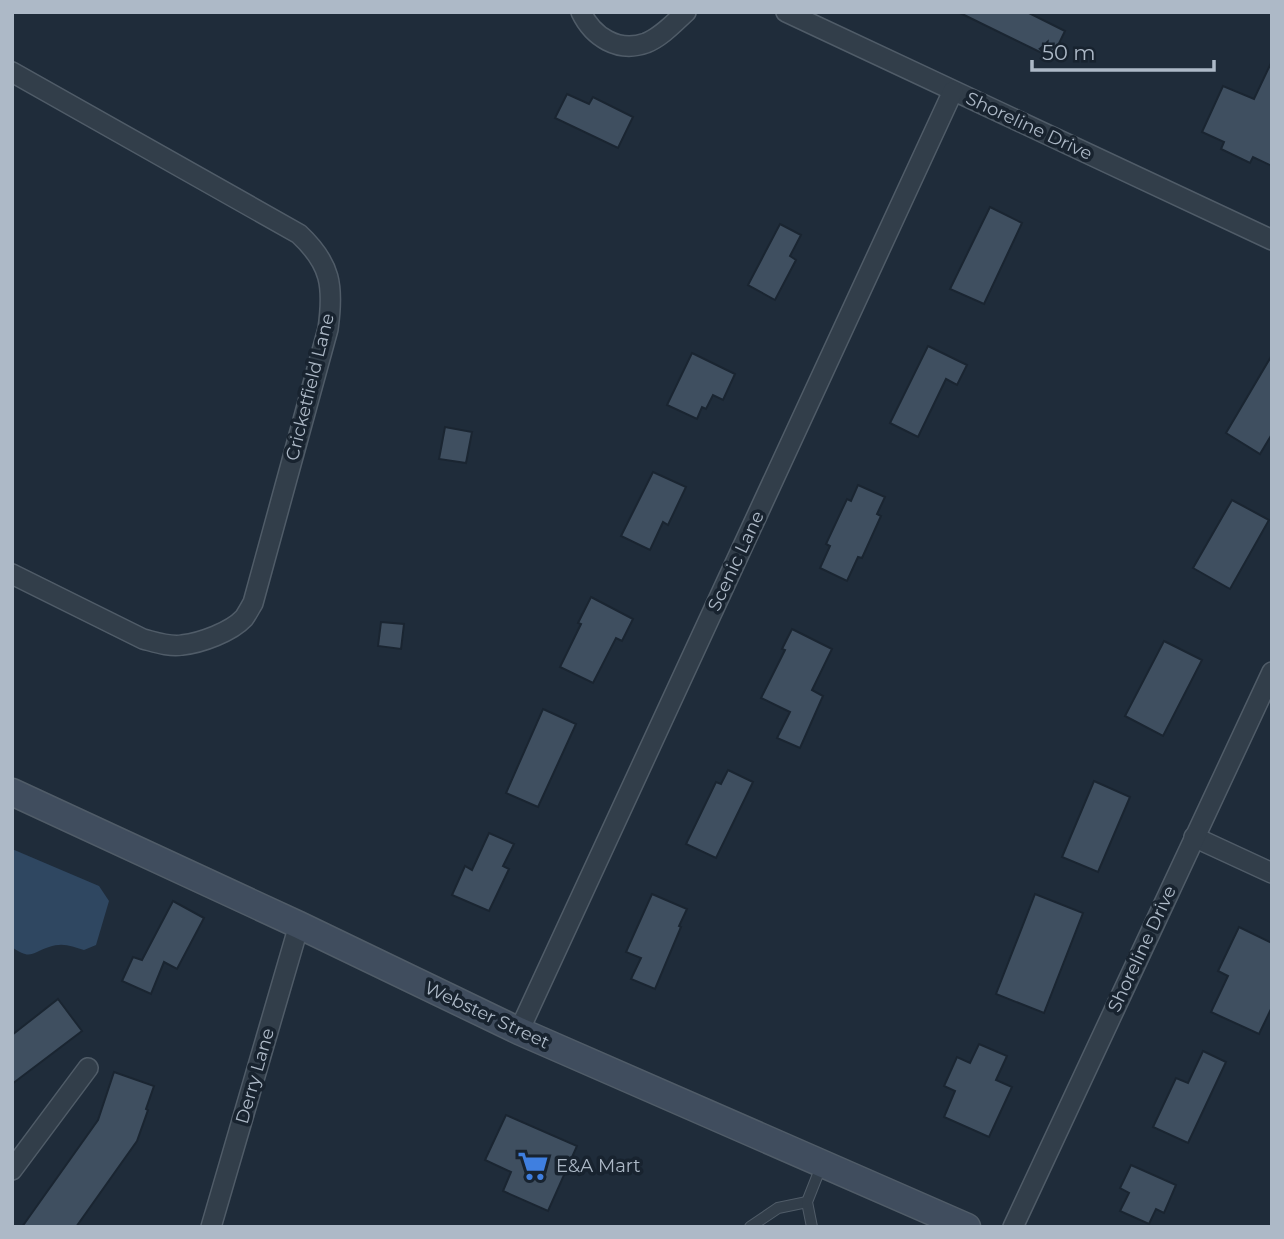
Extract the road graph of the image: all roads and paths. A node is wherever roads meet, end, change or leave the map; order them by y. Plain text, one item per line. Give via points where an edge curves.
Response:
1 (581, 12) edge
2 (686, 12) edge
3 (786, 12) edge
4 (12, 72) edge
5 (953, 91) junction
6 (1272, 240) edge
7 (12, 574) edge
8 (1272, 672) edge
9 (12, 792) edge
10 (1195, 837) junction
11 (1272, 873) edge
12 (299, 925) junction
13 (519, 1031) junction
14 (88, 1068) dead end
15 (822, 1164) junction
16 (12, 1170) edge
17 (807, 1202) junction
18 (211, 1227) edge
19 (750, 1227) edge
20 (812, 1227) edge
21 (967, 1227) edge
22 (1013, 1227) edge

1 - 2 street via 598,36 629,46 659,35
3 - 5 street, Shoreline Drive
4 - 7 street, Cricketfield Lane via 299,234 326,270 331,298 328,329 253,603 243,618 224,633 202,640 161,644
5 - 6 street, Shoreline Drive
5 - 13 street, Scenic Lane
8 - 10 street, Shoreline Drive
9 - 12 main road, Webster Street
10 - 11 street
10 - 22 street, Shoreline Drive
12 - 13 main road, Webster Street
12 - 18 street, Derry Lane
13 - 15 main road, Webster Street
14 - 16 street
15 - 17 lane
15 - 21 main road, Webster Street
17 - 19 lane via 778,1208
17 - 20 lane

